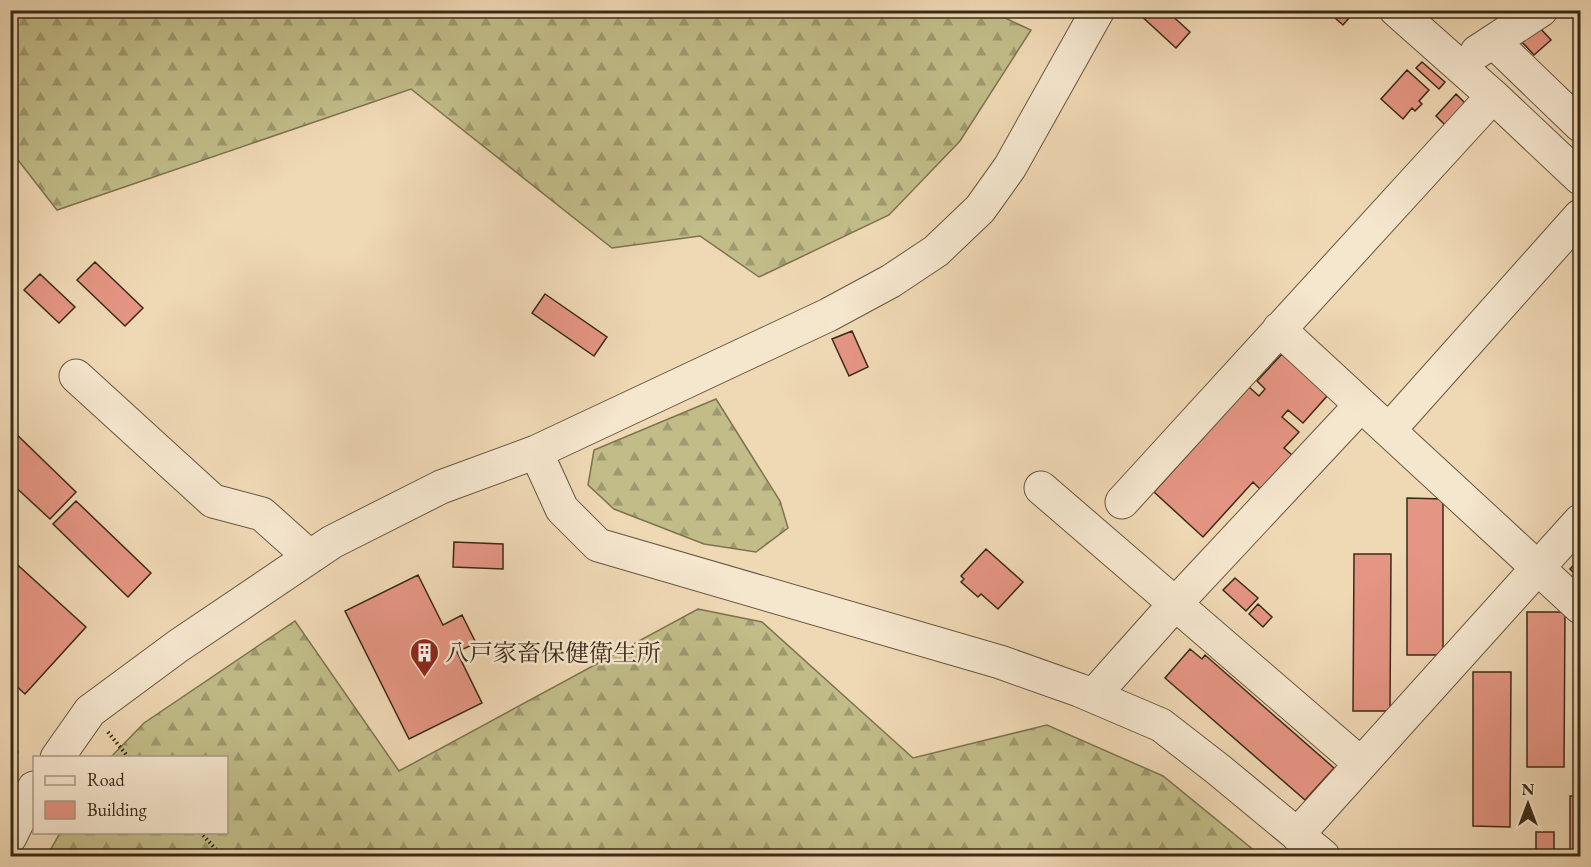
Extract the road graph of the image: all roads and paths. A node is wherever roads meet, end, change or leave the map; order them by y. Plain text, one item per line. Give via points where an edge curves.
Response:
1 (1098, 10) edge
2 (1396, 10) edge
3 (1540, 10) edge
4 (1494, 42) junction
5 (1457, 64) junction
6 (1493, 96) junction
7 (1581, 125) edge
8 (1581, 178) edge
9 (1581, 216) edge
10 (1279, 329) junction
11 (76, 376) dead end
12 (1361, 405) junction
13 (1389, 430) junction
14 (536, 452) junction
15 (1041, 488) dead end
16 (1122, 502) dead end
17 (1581, 521) edge
18 (310, 556) junction
19 (1538, 568) junction
20 (1175, 604) junction
21 (1581, 607) edge
22 (1093, 696) junction
23 (58, 756) edge
24 (1361, 764) junction
25 (33, 790) edge
26 (202, 834) edge
27 (1297, 835) junction
28 (10, 837) edge
29 (222, 856) edge
30 (1323, 856) edge

1 - 14 street via 1010,167 980,209 936,251 828,315
2 - 5 street
3 - 4 street
4 - 5 street
4 - 7 street
5 - 6 street
6 - 8 street
6 - 10 street
9 - 13 street
10 - 12 street
10 - 16 street
11 - 18 street via 213,501 262,514
12 - 13 street
12 - 20 street
13 - 19 street
14 - 18 street via 441,487
14 - 22 street via 562,509 598,545 1000,662
15 - 20 street
17 - 19 street
18 - 23 street via 90,711
19 - 21 street
19 - 24 street
20 - 22 street
20 - 24 street
22 - 27 street via 1161,725
24 - 27 street
25 - 28 street
26 - 29 path
27 - 30 street

